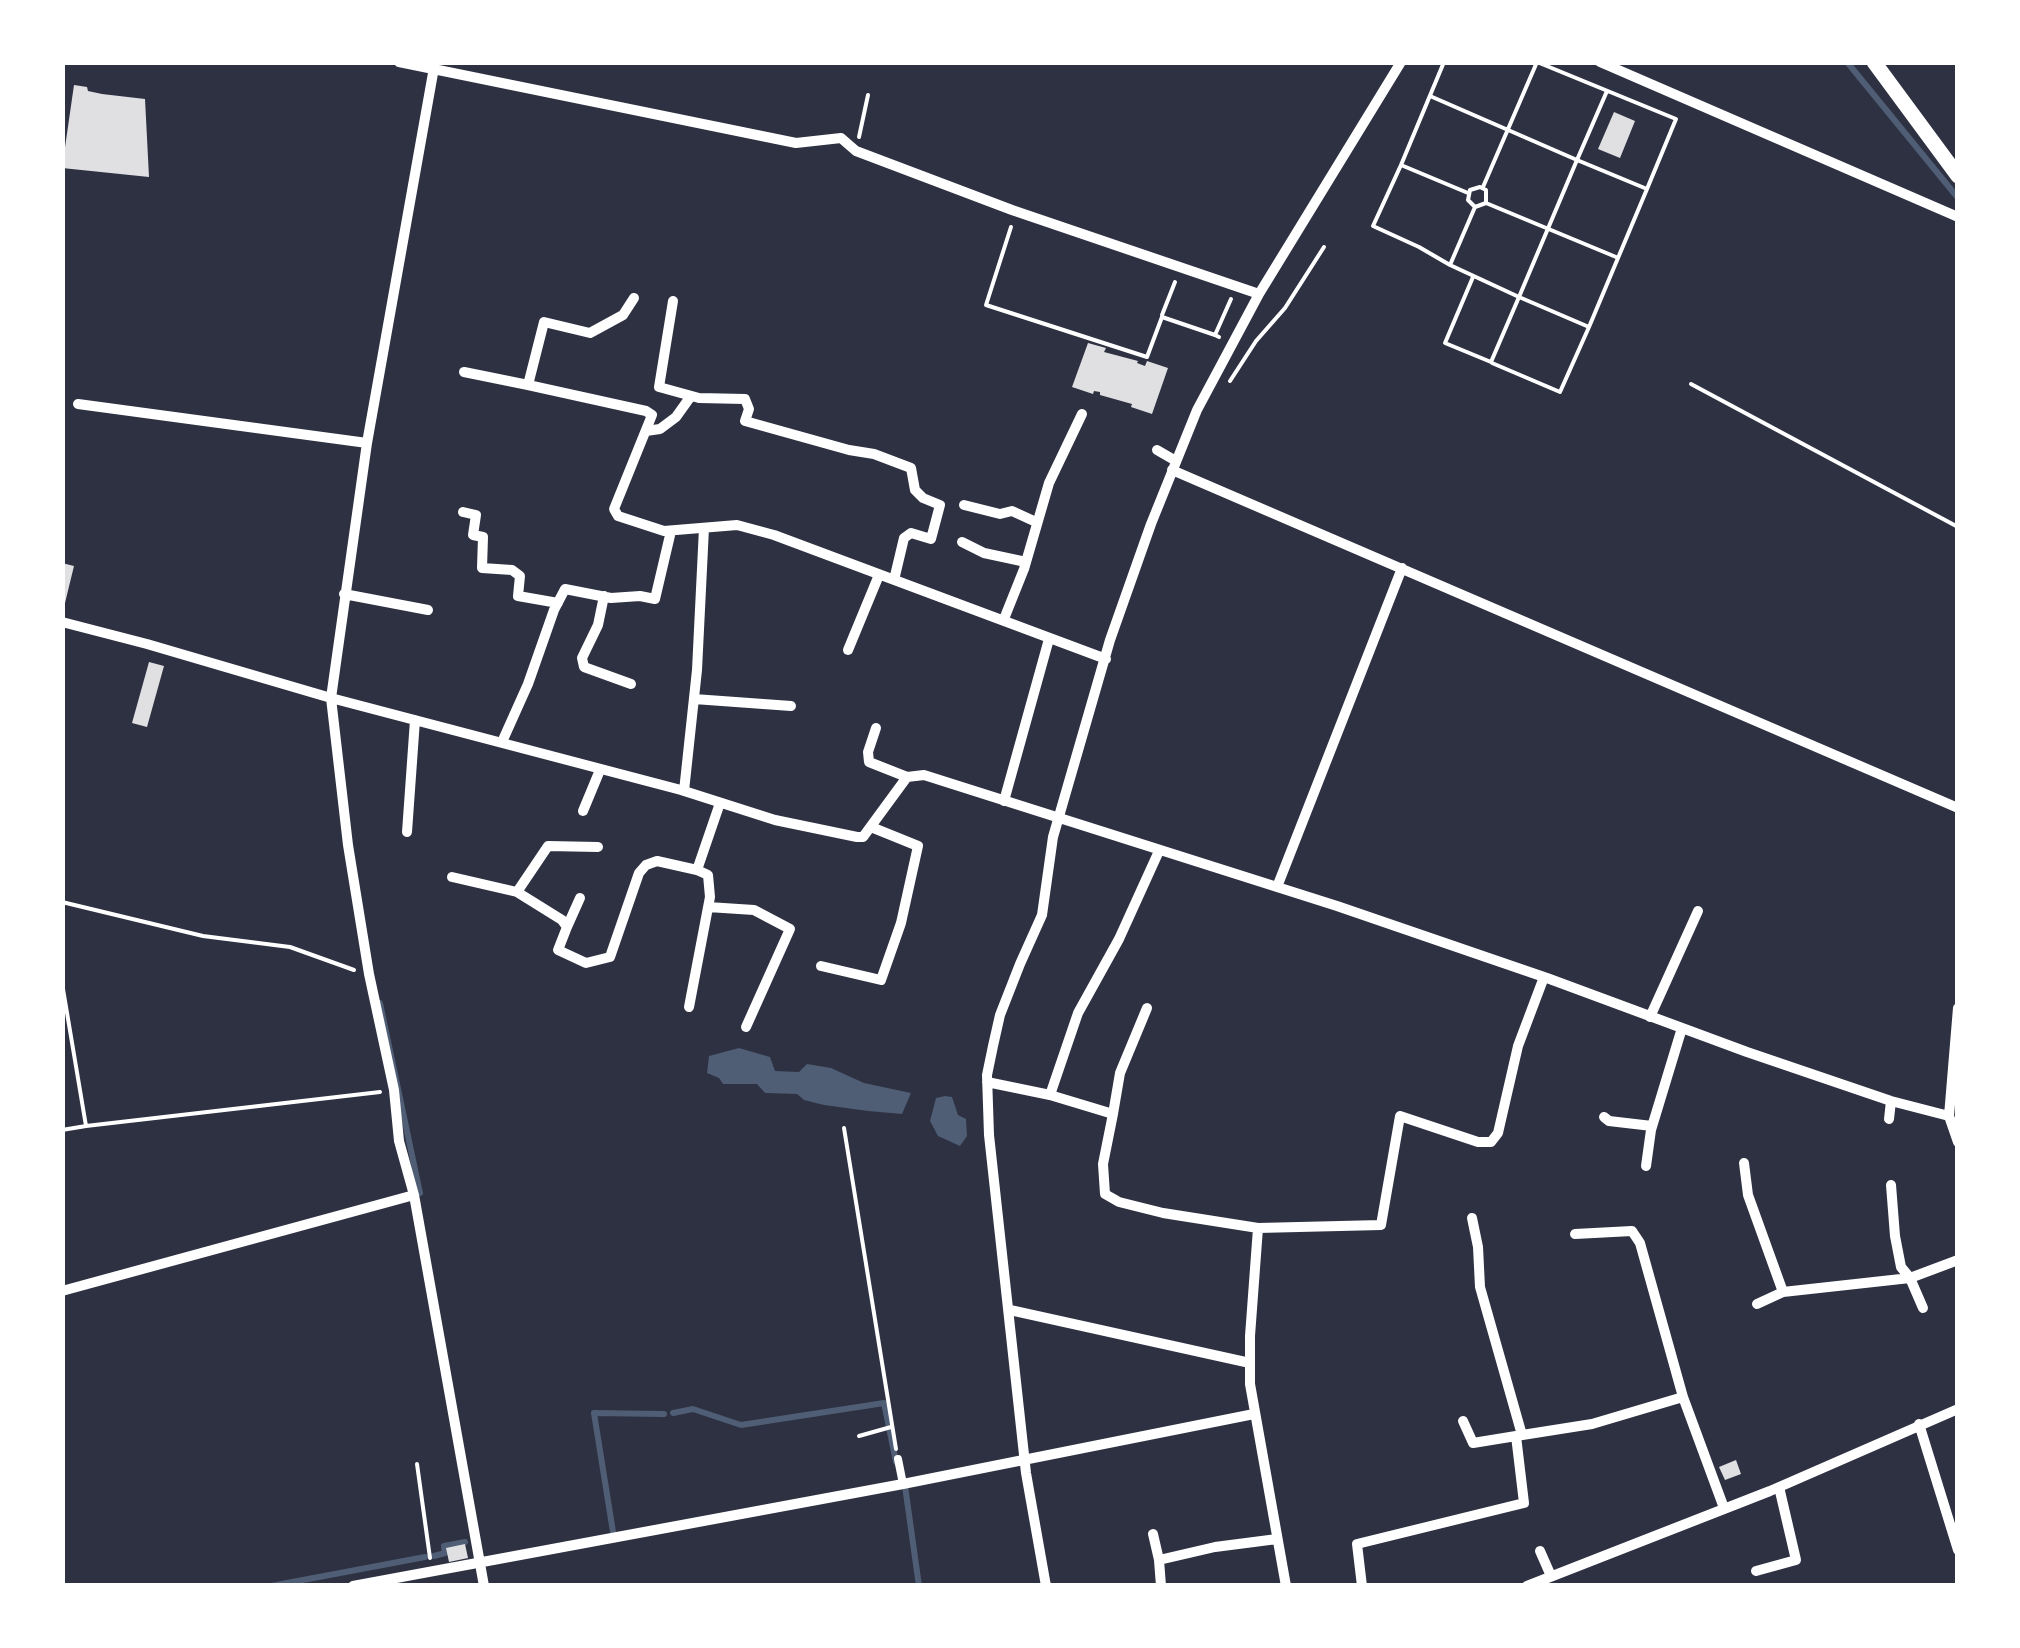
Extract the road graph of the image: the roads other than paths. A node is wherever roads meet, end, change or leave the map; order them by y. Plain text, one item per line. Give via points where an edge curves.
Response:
1 (399, 62) edge
2 (1401, 62) edge
3 (1600, 62) edge
4 (1874, 62) edge
5 (434, 66) edge
6 (1958, 176) edge
7 (1958, 217) edge
8 (1259, 294) junction
9 (634, 298) dead end
10 (674, 301) dead end
11 (464, 372) dead end
12 (528, 385) junction
13 (691, 396) junction
14 (78, 404) dead end
15 (1082, 414) dead end
16 (646, 431) junction
17 (367, 443) junction
18 (1156, 450) dead end
19 (1174, 465) junction
20 (964, 505) dead end
21 (463, 512) dead end
22 (1036, 522) junction
23 (704, 528) junction
24 (670, 530) junction
25 (962, 542) dead end
26 (1026, 562) junction
27 (1402, 568) junction
28 (879, 574) junction
29 (894, 580) junction
30 (344, 594) junction
31 (604, 596) junction
32 (558, 604) junction
33 (428, 610) dead end
34 (1004, 619) junction
35 (62, 622) edge
36 (1049, 640) junction
37 (848, 650) dead end
38 (1106, 659) junction
39 (631, 684) dead end
40 (331, 698) junction
41 (694, 699) junction
42 (792, 706) dead end
43 (415, 720) junction
44 (876, 728) dead end
45 (502, 742) junction
46 (600, 770) junction
47 (906, 776) junction
48 (684, 791) junction
49 (1004, 801) junction
50 (720, 803) junction
51 (1958, 808) edge
52 (583, 811) dead end
53 (1058, 819) junction
54 (870, 827) junction
55 (407, 832) dead end
56 (598, 848) dead end
57 (1160, 851) junction
58 (697, 870) junction
59 (452, 877) dead end
60 (1277, 887) junction
61 (517, 892) junction
62 (580, 898) dead end
63 (708, 907) junction
64 (1698, 911) dead end
65 (567, 928) junction
66 (821, 966) dead end
67 (1544, 977) junction
68 (688, 1007) dead end
69 (1147, 1008) dead end
70 (1958, 1008) edge
71 (1650, 1017) junction
72 (746, 1027) dead end
73 (1682, 1028) junction
74 (988, 1082) junction
75 (1050, 1095) junction
76 (1891, 1101) junction
77 (1953, 1101) edge
78 (1113, 1114) junction
79 (1949, 1116) junction
80 (1604, 1118) dead end
81 (1889, 1119) dead end
82 (1652, 1126) junction
83 (1958, 1142) edge
84 (1744, 1162) dead end
85 (1646, 1166) dead end
86 (1890, 1185) dead end
87 (414, 1195) junction
88 (1472, 1218) dead end
89 (1258, 1228) junction
90 (1575, 1234) dead end
91 (1958, 1260) edge
92 (1910, 1278) junction
93 (62, 1291) edge
94 (1783, 1292) junction
95 (1757, 1304) dead end
96 (1923, 1308) dead end
97 (1010, 1310) junction
98 (1250, 1362) junction
99 (1683, 1397) junction
100 (1958, 1409) edge
101 (1254, 1414) junction
102 (1463, 1421) dead end
103 (1919, 1424) junction
104 (1519, 1435) junction
105 (1024, 1458) junction
106 (898, 1459) road end
107 (903, 1484) junction
108 (1779, 1487) junction
109 (1724, 1508) junction
110 (1676, 1510) dead end
111 (1683, 1524) junction
112 (1153, 1534) dead end
113 (1277, 1539) junction
114 (1958, 1550) edge
115 (1540, 1551) dead end
116 (1159, 1560) junction
117 (479, 1561) junction
118 (1756, 1570) dead end
119 (1551, 1576) junction
120 (353, 1586) edge
121 (484, 1586) edge
122 (1046, 1586) edge
123 (1162, 1586) edge
124 (1286, 1586) edge
125 (1362, 1586) edge
126 (1527, 1586) edge

1 - 5 street
2 - 8 street
3 - 7 street
4 - 6 main road
5 - 8 street via 796,143 841,138 856,152
5 - 17 street
8 - 19 street
9 - 12 street via 623,315 590,333 544,322
10 - 13 street via 659,387
11 - 12 street
12 - 16 street via 646,411 652,416
13 - 16 street via 676,417
13 - 29 street via 745,398 745,421 911,468 915,490 940,505 931,539 911,533 904,538
14 - 17 street
15 - 22 street
16 - 24 street via 614,509 618,516
17 - 30 street
18 - 19 street
19 - 27 street
19 - 38 street
20 - 22 street via 1012,511
21 - 32 street via 476,515 472,535 483,537 482,568 512,570 520,576 518,596
22 - 26 street
23 - 24 street
23 - 28 street via 737,525 774,534
23 - 41 street
24 - 31 street via 655,598
25 - 26 street
26 - 34 street
27 - 51 street
27 - 60 street
28 - 29 street
28 - 37 street
29 - 34 street
30 - 33 street
30 - 40 street
31 - 32 street via 566,589
31 - 39 street via 584,667
32 - 45 street
34 - 36 street
35 - 40 street
36 - 38 street
36 - 49 street
38 - 53 street
40 - 43 street
40 - 87 street via 368,974
41 - 42 street
41 - 48 street
43 - 45 street
43 - 55 street
44 - 47 street via 869,762
45 - 46 street
46 - 48 street
46 - 52 street
47 - 49 street via 924,774
47 - 54 street
48 - 50 street
49 - 53 street
50 - 54 street via 860,838
50 - 58 street
53 - 57 street
53 - 74 street via 1042,915 1000,1015
54 - 66 street via 918,846 882,980
56 - 61 street via 548,846
57 - 60 street
57 - 75 street via 1078,1014
58 - 63 street via 708,874
58 - 65 street via 657,860 646,865 610,956 586,963 558,950
59 - 61 street
60 - 67 street
61 - 65 street
62 - 65 street
63 - 68 street
63 - 72 street via 754,910 790,929
64 - 71 street
67 - 71 street
67 - 89 street via 1491,1142 1400,1116 1382,1225
69 - 78 street via 1120,1073
70 - 77 street
71 - 73 street
73 - 76 street
73 - 82 street
74 - 75 street
74 - 97 street
75 - 78 street
76 - 79 street
76 - 81 street
77 - 79 street
78 - 89 street via 1105,1194 1164,1213
79 - 83 street
80 - 82 street
82 - 85 street
84 - 94 street via 1748,1195
86 - 92 street via 1896,1243
87 - 93 street
87 - 117 street
88 - 104 street via 1480,1287
89 - 98 street
90 - 99 street via 1632,1231 1640,1243
91 - 92 street
92 - 94 street
92 - 96 street
94 - 95 street
97 - 98 street
97 - 105 street
98 - 101 street
99 - 104 street via 1592,1424
99 - 109 street
100 - 103 street
101 - 105 street
101 - 113 street
102 - 104 street via 1473,1443
103 - 108 street
103 - 114 street
104 - 125 street via 1524,1503 1357,1544
105 - 107 street
105 - 122 street
106 - 107 street
107 - 117 street
108 - 109 street
108 - 118 street via 1796,1560
109 - 111 street
110 - 111 street
111 - 119 street
112 - 116 street
113 - 116 street
113 - 124 street
115 - 119 street
116 - 123 street
117 - 120 street
117 - 121 street
119 - 126 street

